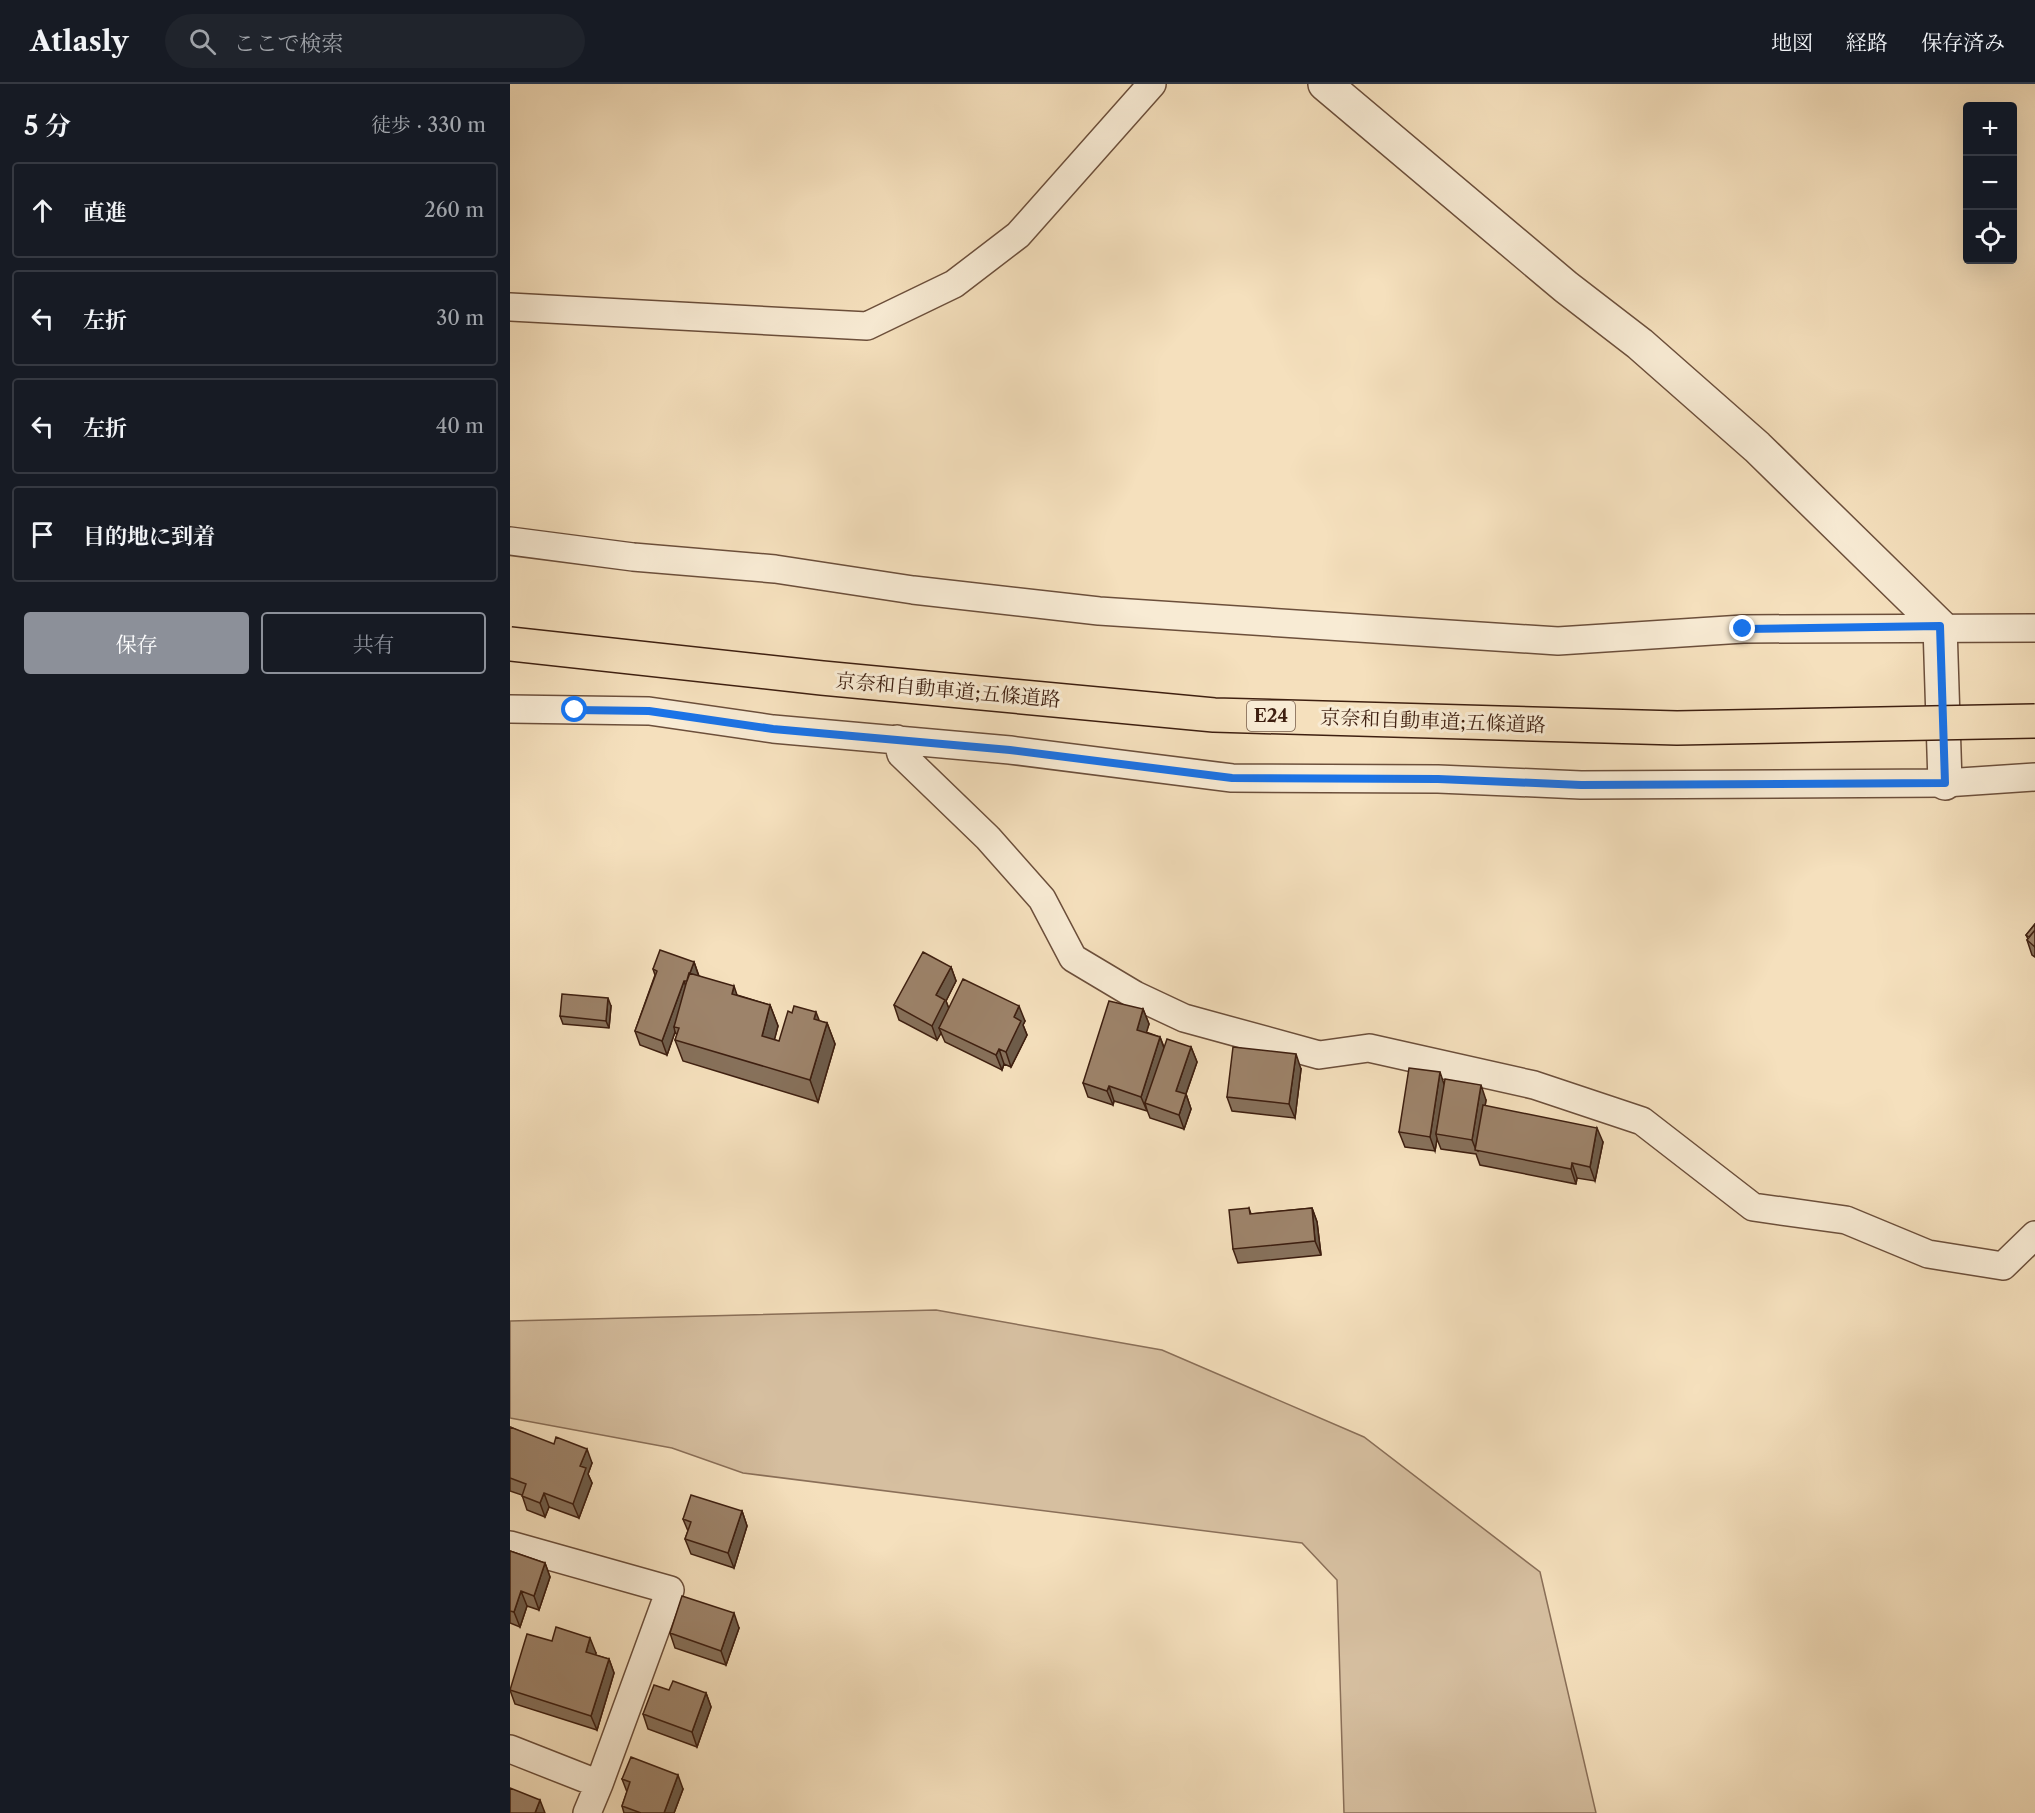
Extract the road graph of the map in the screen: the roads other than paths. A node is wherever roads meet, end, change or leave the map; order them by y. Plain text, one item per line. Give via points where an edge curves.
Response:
1 (1152, 84) edge
2 (1325, 84) edge
3 (510, 308) edge
4 (510, 541) edge
5 (1940, 626) junction
6 (2035, 628) edge
7 (510, 644) edge
8 (510, 709) edge
9 (2035, 721) edge
10 (897, 739) junction
11 (2035, 777) edge
12 (1945, 783) junction
13 (2035, 1235) edge
14 (510, 1545) edge
15 (510, 1749) edge
16 (599, 1784) junction
17 (587, 1813) edge

1 - 3 street via 1018,235 954,284 867,326
2 - 5 street via 1566,287 1640,344 1757,447
4 - 5 street via 775,569 913,590 1099,611 1558,641 1743,629
5 - 6 street
5 - 12 street
7 - 9 highway, 京奈和自動車道;五條道路 / E24, bridge via 1214,715 1677,728
8 - 10 street via 649,711 773,729
10 - 12 street via 1232,778 1438,779 1581,785
10 - 13 street via 901,753 988,838 1042,899 1073,958 1135,995 1184,1018 1319,1055 1369,1047 1534,1086 1642,1121 1753,1207 1846,1220 1928,1254 2002,1266
11 - 12 street
14 - 16 street via 670,1590
15 - 16 street
16 - 17 street

